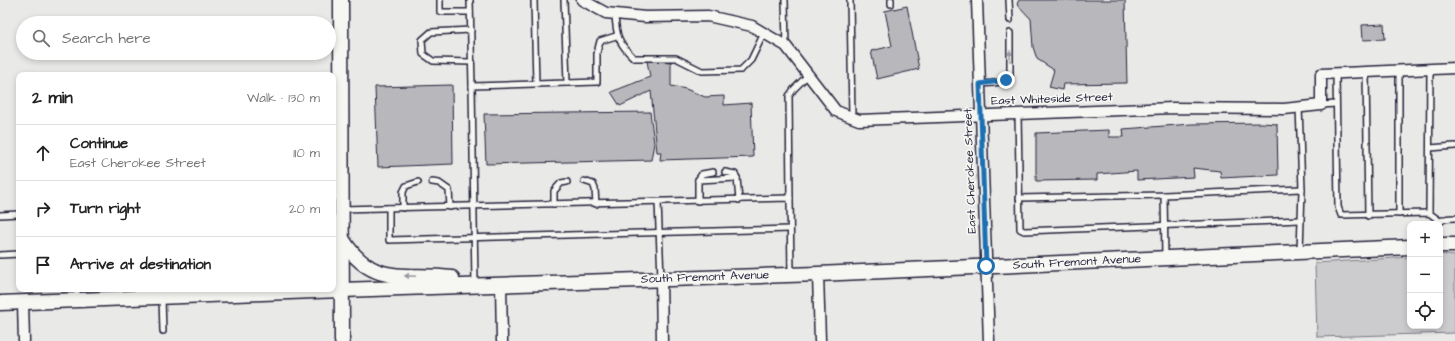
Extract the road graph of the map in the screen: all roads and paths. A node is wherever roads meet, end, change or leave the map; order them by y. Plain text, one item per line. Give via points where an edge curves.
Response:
1 (341, 0) edge
2 (440, 0) edge
3 (470, 0) edge
4 (534, 0) edge
5 (564, 0) edge
6 (582, 0) edge
7 (785, 0) edge
8 (850, 0) edge
9 (977, 0) edge
10 (1009, 0) edge
11 (470, 12) junction
12 (614, 14) junction
13 (1010, 20) dead end
14 (471, 30) junction
15 (764, 33) junction
16 (1010, 33) dead end
17 (616, 36) junction
18 (786, 46) junction
19 (471, 62) junction
20 (1455, 68) edge
21 (1430, 69) junction
22 (1399, 71) junction
23 (1366, 72) junction
24 (1336, 73) junction
25 (807, 76) junction
26 (567, 83) junction
27 (536, 84) junction
28 (980, 84) junction
29 (472, 86) junction
30 (1321, 104) junction
31 (1336, 104) junction
32 (337, 105) edge
33 (1299, 106) junction
34 (1018, 114) junction
35 (982, 115) junction
36 (852, 118) junction
37 (1455, 146) edge
38 (1430, 148) junction
39 (713, 172) dead end
40 (724, 172) dead end
41 (737, 178) junction
42 (698, 180) junction
43 (584, 181) dead end
44 (418, 182) dead end
45 (432, 182) dead end
46 (568, 182) dead end
47 (1302, 189) junction
48 (1164, 195) junction
49 (790, 198) junction
50 (1019, 198) junction
51 (739, 200) junction
52 (698, 201) junction
53 (658, 202) junction
54 (554, 204) junction
55 (596, 204) junction
56 (473, 206) junction
57 (450, 207) junction
58 (389, 208) junction
59 (403, 208) junction
60 (341, 209) junction
61 (1429, 213) junction
62 (16, 214) edge
63 (1399, 214) junction
64 (0, 215) edge
65 (1368, 216) junction
66 (1455, 218) edge
67 (1300, 220) junction
68 (1438, 221) edge
69 (1443, 221) edge
70 (1165, 226) junction
71 (790, 229) junction
72 (658, 232) junction
73 (341, 237) junction
74 (474, 237) junction
75 (1443, 245) edge
76 (1455, 245) edge
77 (1407, 247) edge
78 (1300, 252) junction
79 (16, 254) edge
80 (0, 255) edge
81 (1165, 258) junction
82 (986, 266) junction
83 (818, 274) junction
84 (791, 275) junction
85 (661, 279) junction
86 (501, 284) junction
87 (475, 285) junction
88 (336, 290) edge
89 (341, 290) junction
90 (254, 292) edge
91 (166, 294) edge
92 (77, 295) edge
93 (23, 302) junction
94 (0, 303) edge
95 (163, 331) dead end
96 (24, 341) edge
97 (342, 341) edge
98 (502, 341) edge
99 (662, 341) edge
100 (820, 341) edge
101 (988, 341) edge

1 - 32 main road
2 - 11 lane via 440,12
3 - 11 lane
4 - 27 lane
5 - 26 lane
6 - 12 street, East Whiteside Street via 606,14
7 - 18 lane
8 - 36 lane
9 - 28 street, East Cherokee Street
10 - 13 lane
11 - 14 lane
12 - 15 street, East Whiteside Street via 708,16 752,26
12 - 17 lane
14 - 19 lane
14 - 19 lane via 431,32 422,40 421,47 423,54 433,61
15 - 17 lane via 752,60 740,70 702,71 676,58 634,58
15 - 18 street, East Whiteside Street
28 -> 16 lane via 1001,82 1010,76
17 - 26 lane via 600,41 597,53 597,82
18 - 25 street, East Whiteside Street
19 - 29 lane
20 - 21 street
21 - 22 street
21 - 38 lane
22 - 23 street
22 - 63 lane
23 - 24 street
23 - 65 lane
24 - 30 street via 1320,74
24 - 31 lane
25 - 36 street, East Whiteside Street via 836,111
25 - 49 lane via 788,96
26 - 27 lane
27 - 29 lane
28 - 35 street, East Cherokee Street
29 - 56 lane
30 - 31 lane
30 - 33 street, East Whiteside Street
31 - 65 lane via 1338,207 1341,215
32 - 60 main road
33 - 34 street, East Whiteside Street via 1284,109 1173,108
33 - 47 lane
34 - 35 street, East Whiteside Street
34 - 50 lane
35 - 36 street, East Whiteside Street via 859,120
35 - 82 street, East Cherokee Street
37 - 38 lane
38 - 61 lane
39 - 42 lane via 702,174
40 - 41 lane via 735,174
41 - 42 lane
41 - 51 lane
42 - 52 lane
43 - 55 lane via 593,184
44 - 59 lane via 406,186 403,192
45 - 57 lane via 439,183 449,190
46 - 54 lane via 561,183 554,191
47 - 48 lane
47 - 67 lane
48 - 50 lane
48 - 70 lane
49 - 51 lane
49 - 71 lane
50 - 70 lane via 1020,229 1024,231
51 - 52 lane
52 - 53 lane
53 - 55 lane
53 - 72 lane
54 - 55 lane
54 - 56 lane
56 - 57 lane
56 - 74 lane
57 - 59 lane
58 - 59 lane
58 - 60 lane
58 - 74 lane via 389,240
60 - 73 main road
61 - 63 lane
61 - 68 lane
62 - 64 lane
63 - 65 lane
66 - 69 lane
67 - 70 lane
67 - 78 lane
70 - 81 lane
71 - 72 lane
71 - 84 lane
72 - 74 lane
72 - 85 lane
87 -> 73 main road via 457,279 394,275 375,271 358,260
73 - 89 main road
74 - 87 lane
75 - 76 main road
77 - 78 main road, South Fremont Avenue
78 - 81 main road, South Fremont Avenue
79 - 80 lane
81 - 82 main road, South Fremont Avenue
82 - 83 main road, South Fremont Avenue
82 - 101 street, East Cherokee Street
83 - 84 main road, South Fremont Avenue
83 - 100 street
84 - 85 main road, South Fremont Avenue
85 - 86 main road, South Fremont Avenue
85 - 99 street
86 - 87 main road, South Fremont Avenue
86 - 98 street
87 - 89 main road, South Fremont Avenue
88 - 89 main road, South Fremont Avenue
89 - 97 main road
90 - 91 main road, South Fremont Avenue
91 - 92 main road, South Fremont Avenue
91 - 95 lane
92 - 93 main road, South Fremont Avenue
93 - 94 main road, South Fremont Avenue
93 - 96 street

